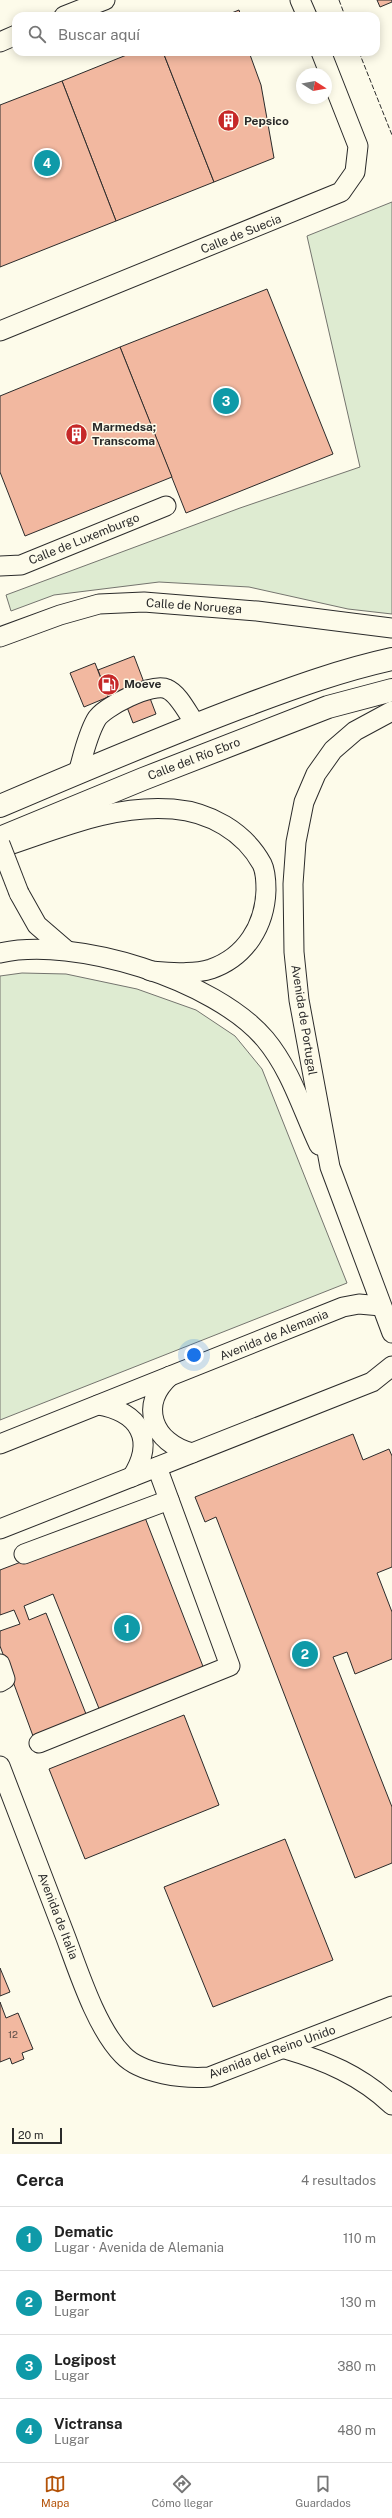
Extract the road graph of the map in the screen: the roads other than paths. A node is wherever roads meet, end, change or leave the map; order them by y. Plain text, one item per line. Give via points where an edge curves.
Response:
1 (105, 0) edge
2 (300, 0) edge
3 (74, 12) edge
4 (305, 12) edge
5 (12, 37) edge
6 (0, 42) edge
7 (323, 56) edge
8 (0, 331) edge
9 (166, 506) dead end
10 (0, 566) edge
11 (392, 628) edge
12 (0, 637) edge
13 (392, 659) edge
14 (392, 690) edge
15 (392, 711) edge
16 (196, 725) junction
17 (78, 773) junction
18 (0, 806) edge
19 (0, 838) edge
20 (0, 844) edge
21 (0, 848) edge
22 (66, 950) junction
23 (0, 953) edge
24 (150, 971) junction
25 (330, 1167) junction
26 (381, 1306) junction
27 (392, 1332) edge
28 (392, 1366) edge
29 (170, 1376) junction
30 (98, 1405) junction
31 (0, 1444) edge
32 (192, 1453) junction
33 (158, 1467) junction
34 (132, 1477) junction
35 (169, 1500) junction
36 (0, 1529) edge
37 (24, 1554) dead end
38 (0, 1664) edge
39 (0, 1682) edge
40 (39, 1743) dead end
41 (0, 1766) edge
42 (392, 2006) edge
43 (285, 2049) junction
44 (127, 2059) joint
45 (392, 2104) edge

1 - 3 street
2 - 4 street
5 - 6 street
7 - 8 street, Calle de Suecia via 358,146 355,172 341,192
9 - 10 street, Calle de Luxemburgo via 21,565
11 - 12 street, Calle de Noruega via 257,611 144,602 99,604
13 - 16 main road via 309,682
14 - 19 main road, Calle del Río Ebro via 328,707
15 - 25 street, Avenida de Portugal via 355,731 333,750 316,774 304,802 296,842 293,884 294,959 299,1000
16 - 17 main road
16 - 17 street via 180,701 167,689 154,687 116,704 96,719
17 - 18 main road
20 - 22 street, bridge via 19,893 37,925
21 - 24 street via 109,812 148,809 190,811 227,826 240,836 263,865 266,886 265,907 251,940 227,961 210,969 193,972
22 - 23 street via 31,949
22 - 24 street
24 - 25 street via 223,1004 262,1036 293,1084
25 - 26 street, Avenida de Portugal
26 - 27 street, Avenida de Portugal
26 - 29 street, Avenida de Alemania via 359,1304 343,1307
28 - 32 street via 372,1382
29 - 30 street, Avenida de Alemania
29 - 32 street, Avenida de Alemania via 159,1388 153,1403 154,1422 171,1444
30 - 31 street, Avenida de Alemania
30 - 34 street via 126,1414 140,1430 143,1451
32 - 33 street
33 - 34 street
33 - 35 street
34 - 36 street
35 - 37 street
35 - 40 street via 230,1666
38 - 39 street via 5,1679
41 - 44 street, Avenida de Italia via 87,1992 106,2030
42 - 43 street, Avenida del Reino Unido
43 - 44 street, Avenida del Reino Unido via 209,2077 195,2078 153,2071
43 - 45 street via 323,2060 354,2074

